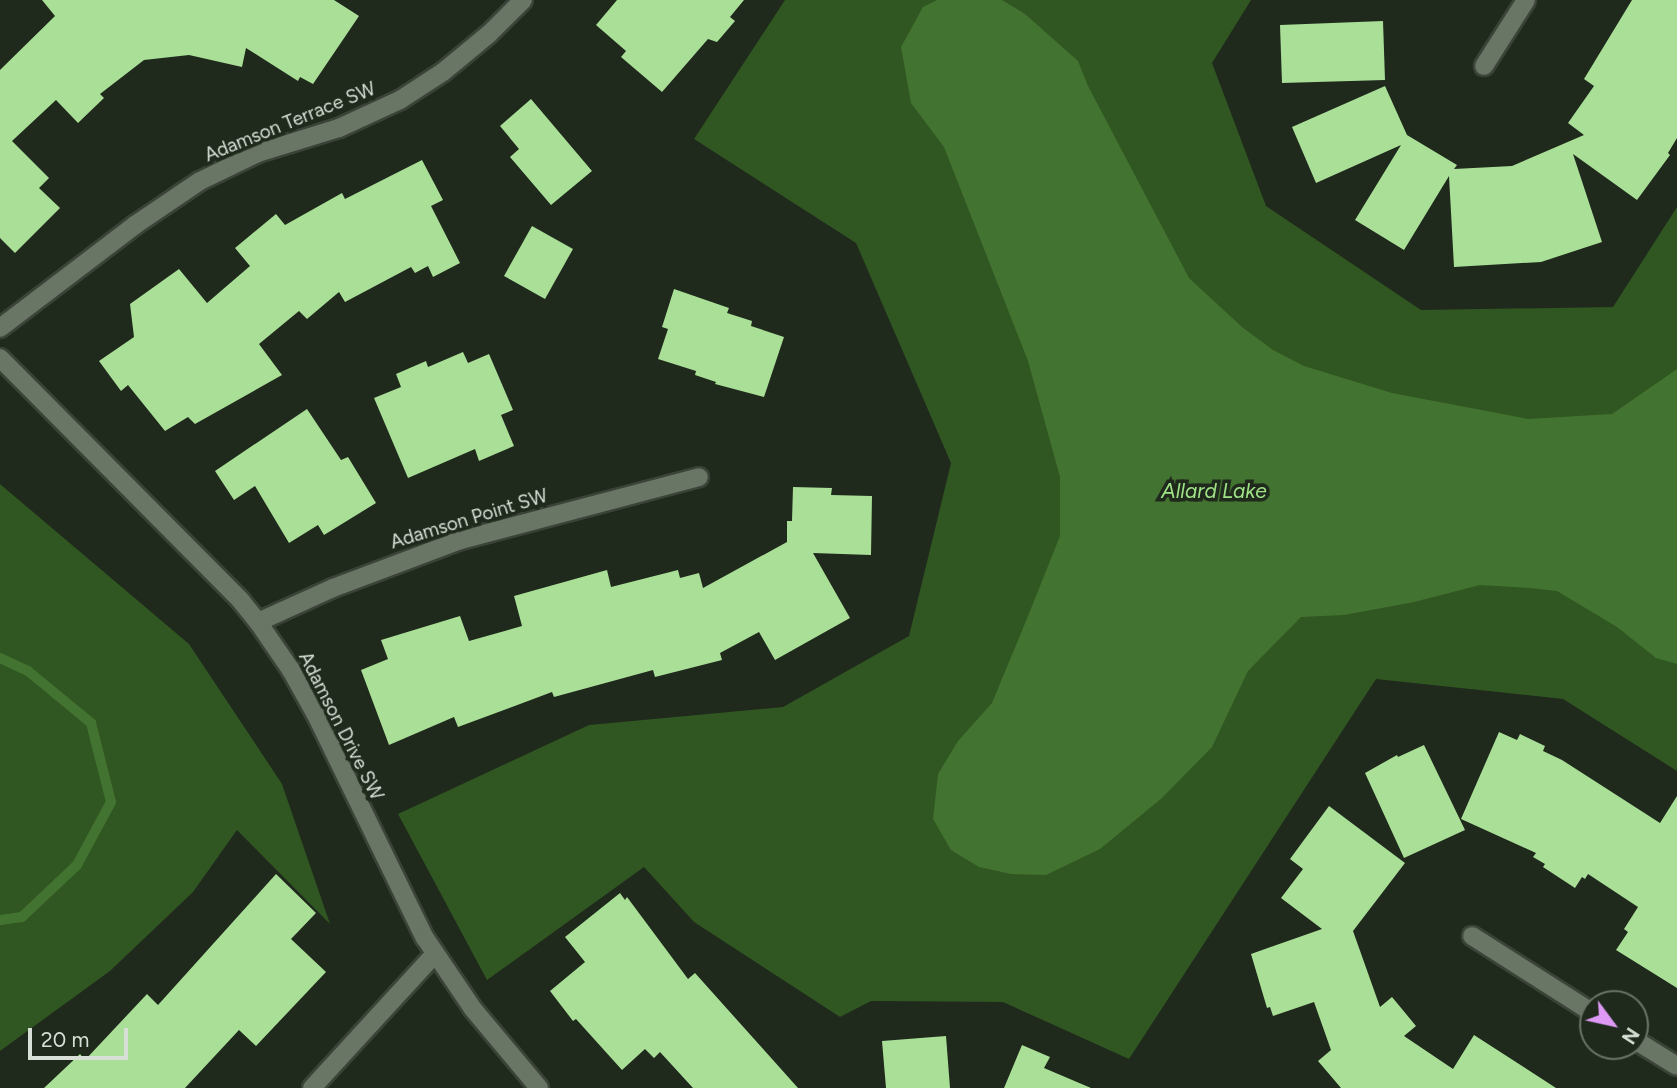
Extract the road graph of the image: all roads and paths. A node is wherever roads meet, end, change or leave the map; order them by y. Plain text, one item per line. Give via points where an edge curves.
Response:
1 (523, 0) edge
2 (1526, 0) edge
3 (1484, 66) dead end
4 (0, 328) edge
5 (0, 358) edge
6 (699, 477) dead end
7 (258, 622) junction
8 (1472, 936) dead end
9 (435, 954) junction
10 (1579, 1004) edge
11 (1649, 1049) edge
12 (1677, 1066) edge
13 (312, 1088) edge
14 (540, 1088) edge

1 - 4 street, Adamson Terrace SW via 462,57 400,100 339,128 258,153 200,181
2 - 3 street
5 - 7 street, Adamson Drive SW
6 - 7 street, Adamson Point SW via 461,540
7 - 9 street, Adamson Drive SW via 310,704
8 - 10 street
9 - 13 street
9 - 14 street, Adamson Drive SW via 473,1009
11 - 12 street

